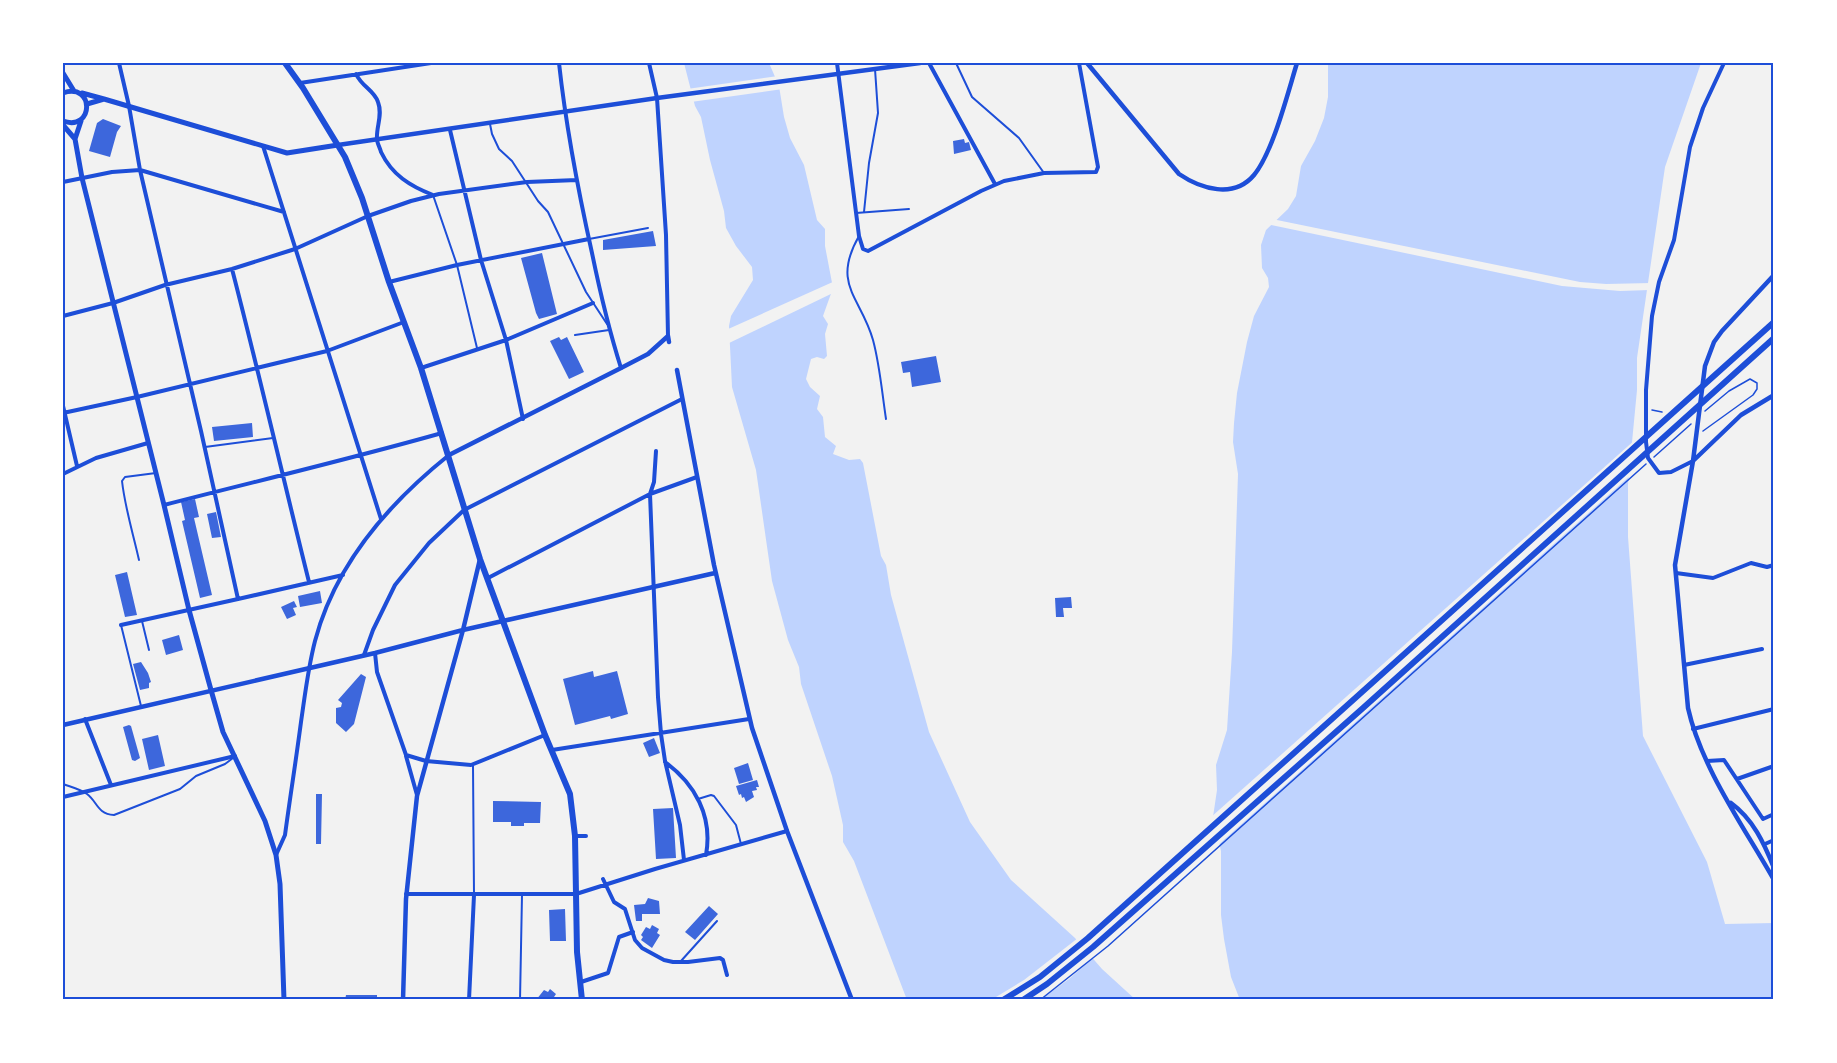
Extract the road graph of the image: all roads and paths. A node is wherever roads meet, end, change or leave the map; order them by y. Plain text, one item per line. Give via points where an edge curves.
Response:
1 (119, 63) edge
2 (285, 63) edge
3 (431, 63) edge
4 (559, 63) edge
5 (649, 63) edge
6 (837, 63) edge
7 (920, 63) edge
8 (929, 63) edge
9 (956, 63) edge
10 (1079, 63) edge
11 (1087, 63) edge
12 (1298, 63) edge
13 (1724, 63) edge
14 (875, 69) junction
15 (63, 73) edge
16 (839, 73) junction
17 (356, 74) junction
18 (300, 83) junction
19 (76, 92) junction
20 (63, 93) edge
21 (657, 98) junction
22 (104, 99) junction
23 (87, 104) junction
24 (129, 106) junction
25 (565, 112) junction
26 (83, 118) junction
27 (63, 123) edge
28 (490, 124) junction
29 (450, 130) junction
30 (75, 138) junction
31 (377, 140) junction
32 (338, 145) junction
33 (263, 146) junction
34 (140, 170) junction
35 (1044, 173) junction
36 (82, 178) junction
37 (577, 180) junction
38 (527, 182) junction
39 (63, 183) edge
40 (995, 184) junction
41 (463, 191) junction
42 (433, 195) junction
43 (909, 209) dead end
44 (284, 212) junction
45 (864, 212) junction
46 (856, 213) junction
47 (368, 216) junction
48 (648, 228) dead end
49 (859, 236) junction
50 (589, 239) junction
51 (562, 244) junction
52 (295, 249) junction
53 (481, 260) junction
54 (457, 265) junction
55 (232, 269) junction
56 (1774, 275) edge
57 (389, 282) junction
58 (165, 285) junction
59 (113, 303) junction
60 (593, 303) junction
61 (63, 316) edge
62 (404, 322) junction
63 (1774, 322) edge
64 (608, 328) junction
65 (575, 335) dead end
66 (1774, 338) edge
67 (669, 339) joint
68 (506, 340) junction
69 (477, 350) junction
70 (327, 351) junction
71 (258, 368) junction
72 (421, 368) junction
73 (621, 368) junction
74 (677, 370) dead end
75 (190, 384) junction
76 (1774, 395) edge
77 (137, 397) junction
78 (682, 399) junction
79 (63, 406) edge
80 (64, 413) edge
81 (1699, 417) dead end
82 (523, 419) junction
83 (886, 419) dead end
84 (1692, 424) dead end
85 (1702, 425) dead end
86 (442, 433) junction
87 (274, 438) junction
88 (148, 443) junction
89 (205, 447) junction
90 (656, 452) dead end
91 (449, 455) junction
92 (361, 456) junction
93 (1693, 461) junction
94 (77, 466) junction
95 (156, 473) junction
96 (63, 474) edge
97 (282, 474) junction
98 (697, 477) junction
99 (214, 492) junction
100 (650, 494) junction
101 (164, 505) junction
102 (464, 510) junction
103 (381, 519) junction
104 (480, 559) junction
105 (139, 560) dead end
106 (1774, 565) edge
107 (715, 573) junction
108 (1676, 573) junction
109 (343, 575) junction
110 (488, 578) junction
111 (309, 582) junction
112 (654, 587) junction
113 (238, 599) junction
114 (189, 610) junction
115 (141, 621) junction
116 (504, 621) junction
117 (121, 625) joint
118 (463, 630) junction
119 (1762, 649) dead end
120 (149, 650) dead end
121 (375, 653) junction
122 (364, 655) junction
123 (1684, 665) junction
124 (309, 668) junction
125 (211, 690) junction
126 (141, 706) junction
127 (1774, 709) edge
128 (85, 719) junction
129 (749, 719) junction
130 (63, 725) edge
131 (1693, 729) junction
132 (661, 734) junction
133 (545, 735) junction
134 (551, 750) junction
135 (406, 755) junction
136 (235, 756) junction
137 (426, 761) junction
138 (665, 761) junction
139 (1707, 761) junction
140 (473, 764) junction
141 (1774, 766) edge
142 (1737, 779) junction
143 (63, 784) edge
144 (111, 785) junction
145 (83, 792) junction
146 (417, 796) junction
147 (63, 797) edge
148 (698, 799) junction
149 (1729, 801) junction
150 (1774, 814) edge
151 (787, 831) junction
152 (575, 836) junction
153 (586, 837) dead end
154 (1774, 840) edge
155 (741, 844) junction
156 (1765, 844) junction
157 (276, 855) junction
158 (706, 855) junction
159 (684, 860) junction
160 (1774, 868) edge
161 (603, 879) dead end
162 (1774, 880) edge
163 (606, 884) junction
164 (406, 894) junction
165 (576, 894) junction
166 (474, 895) junction
167 (522, 895) junction
168 (717, 921) dead end
169 (633, 932) junction
170 (679, 963) junction
171 (726, 975) dead end
172 (581, 982) junction
173 (580, 998) edge
174 (284, 1000) edge
175 (403, 1000) edge
176 (468, 1000) edge
177 (520, 1000) edge
178 (852, 1000) edge
179 (1003, 1000) edge
180 (1023, 1000) edge
181 (1040, 1000) edge

1 - 24 street
2 - 18 main road
3 - 17 street
4 - 25 street
5 - 21 street
6 - 16 street
7 - 14 street
8 - 40 street
9 - 35 lane via 972,97 1018,138
10 - 35 street via 1097,170
11 - 12 street via 1179,174 1204,188 1225,189 1247,182 1260,166
13 - 93 street via 1687,156 1674,240 1656,292 1649,344 1648,458 1659,473 1671,472
14 - 16 street
14 - 45 lane via 878,113
15 - 19 main road
16 - 21 street
16 - 46 street
17 - 18 street
17 - 31 street via 360,84 378,102 381,118
18 - 32 main road
19 - 20 main road
19 - 22 main road
19 - 23 main road
21 - 25 street
21 - 67 street
22 - 23 main road
22 - 24 main road
23 - 26 main road
24 - 33 main road
24 - 34 street
25 - 28 street
25 - 37 street
26 - 27 main road
26 - 30 main road
27 - 30 main road
28 - 29 street
28 - 38 lane via 499,149
29 - 31 street
29 - 41 street
30 - 36 main road
31 - 32 street
31 - 42 street via 398,176
32 - 33 main road via 287,153
32 - 47 main road
33 - 44 street
34 - 36 street
34 - 44 street
34 - 58 street
35 - 40 street
36 - 39 street
36 - 59 main road
37 - 38 street
37 - 50 street
38 - 41 street
38 - 51 lane via 548,212
40 - 49 street via 868,251 863,249
41 - 42 street
41 - 53 street
42 - 47 street
42 - 54 lane
43 - 45 lane
44 - 52 street
45 - 46 lane
46 - 49 street
47 - 52 street
47 - 57 main road
48 - 50 lane
49 - 83 lane via 847,261 848,281 874,343
50 - 51 street
50 - 64 street
51 - 53 street
51 - 60 lane
52 - 55 street
52 - 70 street
53 - 54 street
53 - 68 street
54 - 57 street
54 - 69 lane
55 - 58 street
55 - 71 street
56 - 93 street via 1722,331 1708,354
57 - 62 main road
58 - 59 street
58 - 75 street
59 - 61 street
59 - 77 main road
60 - 64 lane
60 - 68 street
62 - 70 street
62 - 72 main road
63 - 179 main road via 1088,938 1040,977
64 - 65 lane
64 - 73 street
66 - 180 main road via 1093,947
67 - 73 street
68 - 69 street
68 - 82 street
69 - 72 street
70 - 71 street
70 - 92 street
71 - 75 street
71 - 87 street
72 - 86 main road
73 - 82 street
74 - 78 street
75 - 77 street
75 - 89 street
76 - 93 street via 1741,415
77 - 80 street
77 - 88 main road
78 - 98 street
78 - 102 street
79 - 80 street
80 - 94 street
81 - 85 path via 1738,384 1754,380 1756,391 1704,431
82 - 91 street
84 - 181 path via 1108,946
86 - 91 main road
86 - 92 street
87 - 89 lane
87 - 97 street
88 - 94 street
88 - 95 main road
89 - 99 street
90 - 100 street
91 - 102 main road
91 - 103 street
92 - 97 street
92 - 103 street
93 - 108 street
94 - 96 street
95 - 101 main road
95 - 105 lane via 125,477 122,481
97 - 99 street
97 - 111 street
98 - 100 street
98 - 107 street
99 - 101 street
99 - 113 street
100 - 110 street
100 - 112 street
101 - 114 main road
102 - 104 main road
102 - 122 street via 429,543 395,585
103 - 109 street
104 - 110 main road
104 - 118 street
106 - 108 street via 1751,563 1713,578
107 - 112 street
107 - 129 street
108 - 123 street
109 - 111 street
109 - 124 street via 315,639
110 - 116 main road
111 - 113 street
112 - 116 street
112 - 132 street
113 - 114 street
114 - 115 street
114 - 125 main road
115 - 117 street
115 - 120 lane
116 - 118 street
116 - 133 main road
117 - 126 lane
118 - 121 street
118 - 137 street
119 - 123 street
121 - 122 street
121 - 135 street via 377,672
122 - 124 street
123 - 131 street
124 - 125 street
124 - 157 street via 285,835
125 - 126 street
125 - 136 main road via 223,732
126 - 128 street
127 - 131 street
128 - 130 street
128 - 144 street
129 - 132 street
129 - 151 street
131 - 139 street
132 - 134 street
132 - 138 street
133 - 134 main road
133 - 140 street
134 - 152 main road via 570,794
135 - 137 street
135 - 146 street
136 - 144 street
136 - 145 lane via 180,789 114,815 96,807
136 - 157 main road
137 - 140 street
137 - 146 street
138 - 148 street via 682,775
138 - 159 street
139 - 142 street via 1724,760
139 - 149 street
140 - 166 lane
141 - 142 street
142 - 150 street via 1763,819
143 - 145 lane
144 - 145 street
145 - 147 street
146 - 164 street
148 - 155 lane via 714,796 736,825
148 - 158 street via 705,816
149 - 156 street via 1745,813
149 - 162 street
151 - 155 street
151 - 178 street
152 - 153 street
152 - 165 main road
154 - 156 street
155 - 158 street
156 - 160 street
157 - 174 main road
158 - 159 street
159 - 163 street
161 - 163 street
163 - 165 street
163 - 169 street via 614,902 625,909
164 - 166 street
164 - 175 street
165 - 167 street
165 - 172 main road
166 - 167 street
166 - 176 street
167 - 177 lane
168 - 170 lane
169 - 170 street via 642,948
169 - 172 street via 619,937 608,973
170 - 171 street via 720,958
172 - 173 main road

